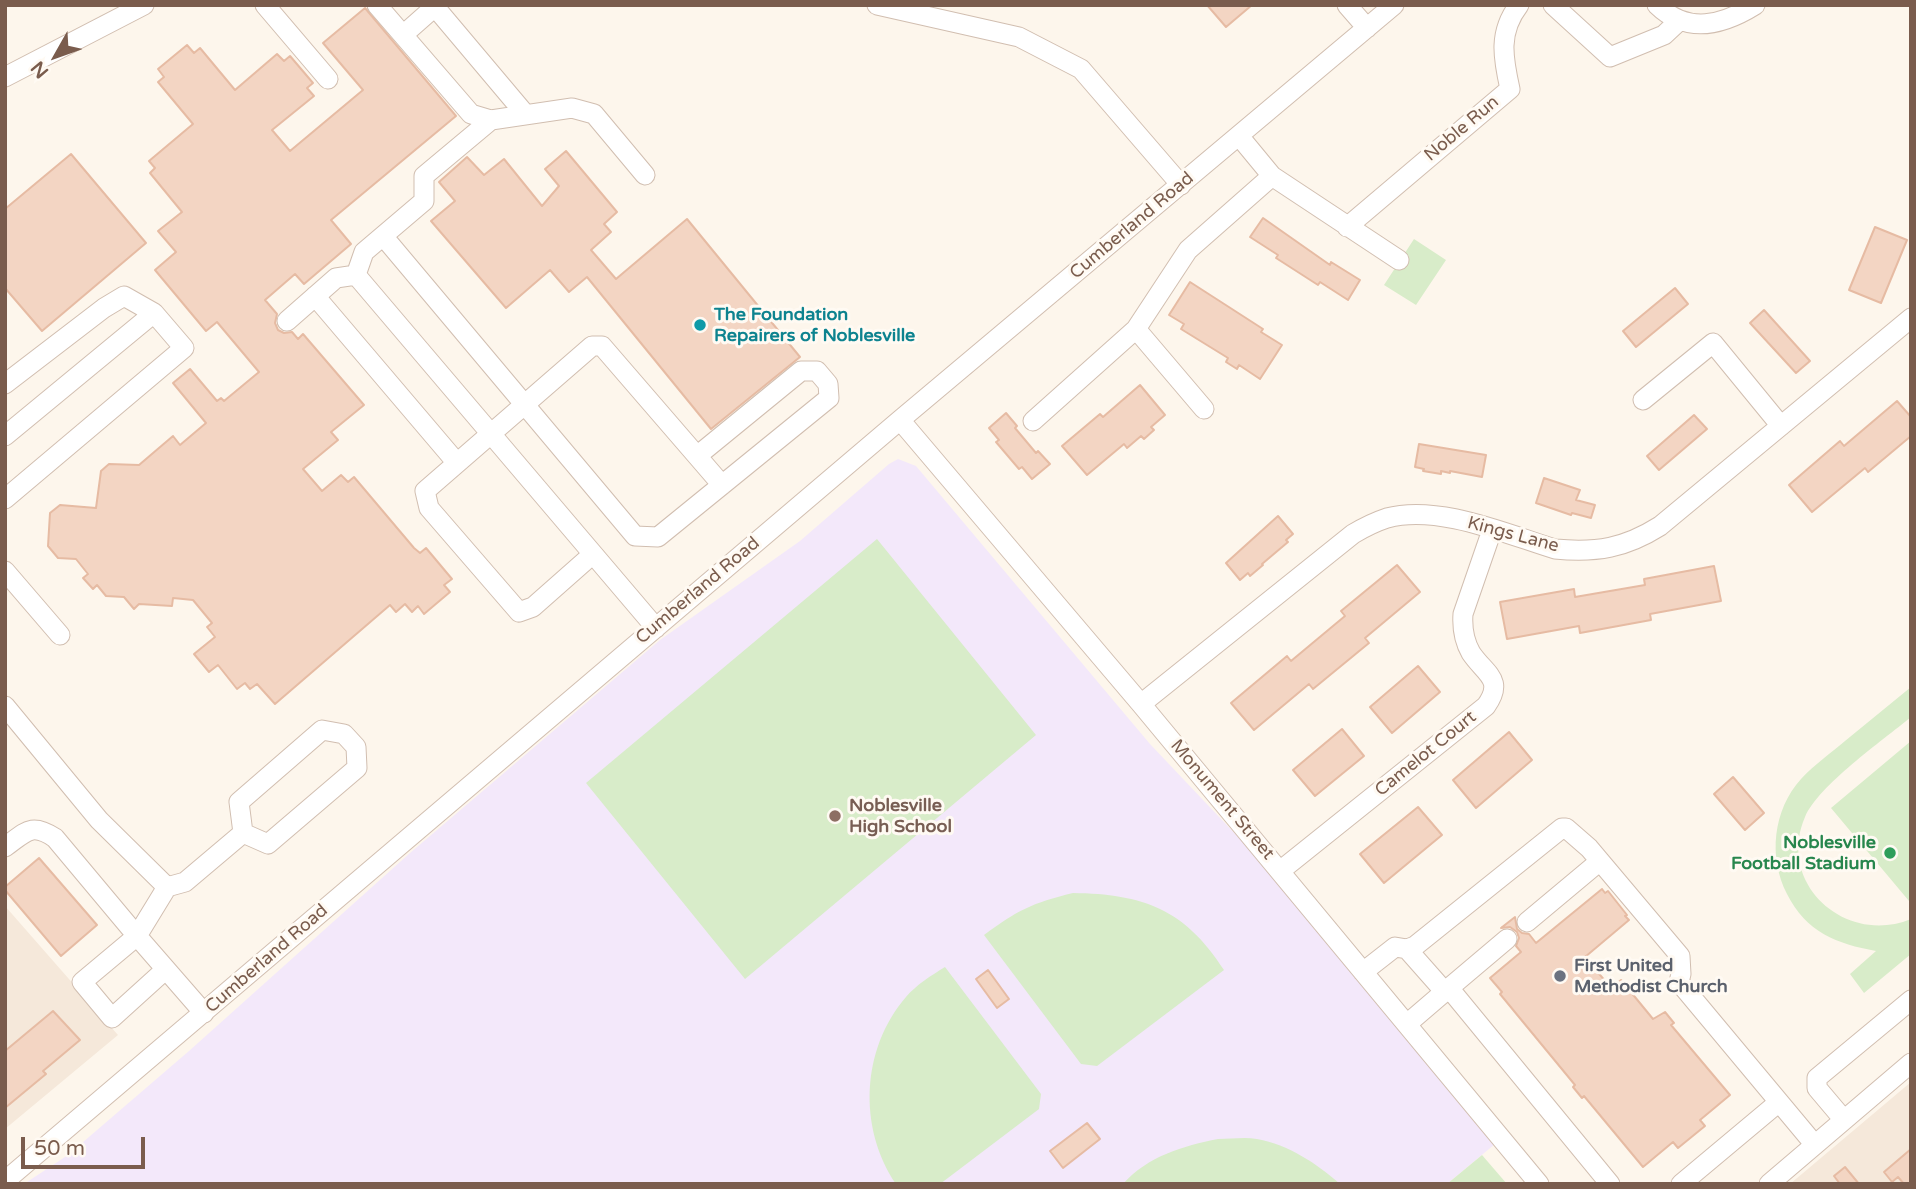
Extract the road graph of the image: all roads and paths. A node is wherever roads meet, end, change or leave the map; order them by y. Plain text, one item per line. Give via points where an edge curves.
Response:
1 (144, 5) edge
2 (265, 5) edge
3 (377, 5) edge
4 (1347, 5) edge
5 (1394, 5) edge
6 (1518, 5) edge
7 (1553, 5) edge
8 (1657, 5) edge
9 (1755, 5) edge
10 (436, 6) edge
11 (882, 6) edge
12 (1680, 20) junction
13 (1367, 28) junction
14 (403, 35) junction
15 (5, 77) edge
16 (328, 79) dead end
17 (526, 115) junction
18 (491, 120) junction
19 (1239, 136) junction
20 (645, 175) dead end
21 (1272, 176) junction
22 (1181, 185) junction
23 (1347, 227) junction
24 (383, 236) junction
25 (1399, 260) dead end
26 (356, 275) junction
27 (316, 296) junction
28 (154, 313) junction
29 (1911, 318) edge
30 (287, 321) dead end
31 (1136, 329) junction
32 (5, 384) edge
33 (1643, 400) dead end
34 (525, 404) junction
35 (1204, 410) dead end
36 (900, 420) junction
37 (1033, 421) dead end
38 (1781, 426) junction
39 (491, 434) junction
40 (5, 436) edge
41 (697, 456) junction
42 (457, 463) junction
43 (722, 485) junction
44 (5, 499) edge
45 (1492, 530) junction
46 (593, 554) junction
47 (5, 571) edge
48 (656, 628) junction
49 (60, 635) dead end
50 (1141, 704) junction
51 (5, 706) edge
52 (243, 833) junction
53 (5, 847) edge
54 (1600, 861) junction
55 (1280, 871) junction
56 (167, 887) junction
57 (1527, 922) dead end
58 (137, 936) junction
59 (1507, 939) dead end
60 (1406, 949) junction
61 (165, 970) junction
62 (1363, 972) junction
63 (1447, 990) junction
64 (1911, 1000) edge
65 (204, 1013) junction
66 (1407, 1024) junction
67 (1911, 1063) edge
68 (1779, 1102) junction
69 (1844, 1120) junction
70 (1815, 1145) junction
71 (5, 1181) edge
72 (1539, 1184) edge
73 (1610, 1184) edge
74 (1681, 1184) edge
75 (1769, 1184) edge

1 - 15 street
2 - 16 street
3 - 14 street
4 - 13 street
5 - 13 street, Cumberland Road
6 - 23 street, Noble Run via 1502,45 1510,89
7 - 12 street via 1610,57 1664,34
8 - 12 street
9 - 12 street via 1721,23
10 - 14 street
10 - 17 street
11 - 22 street via 1019,37 1081,69
13 - 19 street, Cumberland Road
14 - 18 street via 471,114
17 - 18 street
17 - 20 street via 572,108 594,114
18 - 24 street via 424,176 424,201
19 - 21 street
19 - 22 street, Cumberland Road
21 - 23 street
21 - 31 street via 1188,250
22 - 36 street, Cumberland Road
23 - 25 street
24 - 26 street via 365,251
24 - 34 street
26 - 27 street via 336,278
26 - 39 street
27 - 30 street
27 - 42 street
28 - 32 street via 124,296
28 - 40 street
28 - 44 street via 184,348
29 - 38 street, Kings Lane
31 - 35 street
31 - 37 street
33 - 38 street via 1713,343
34 - 39 street
34 - 41 street via 593,346 603,346
34 - 43 street via 635,536 658,537
36 - 48 street, Cumberland Road
36 - 50 street, Monument Street
38 - 45 street, Kings Lane via 1660,526 1626,545 1603,550 1555,549
39 - 42 street
39 - 46 street
41 - 43 street
41 - 43 street via 802,371 817,371 828,384 829,398
42 - 46 street via 425,491 429,508 519,612 533,607
45 - 50 street, Kings Lane via 1412,514 1369,525
45 - 55 street, Camelot Court via 1462,624 1472,654 1493,678 1493,696
46 - 48 street
47 - 49 street
48 - 65 street, Cumberland Road
50 - 55 street, Monument Street
51 - 56 street via 99,820
52 - 52 street via 268,844 357,768 356,747 344,734 323,730 239,802
52 - 56 street via 186,881
53 - 58 street via 30,829 55,838
54 - 57 street
54 - 60 street via 1572,831 1562,828
54 - 68 street via 1680,956 1678,982
55 - 62 street, Monument Street
56 - 58 street
58 - 61 street
58 - 61 street via 82,982 112,1018
59 - 63 street
60 - 62 street via 1395,947
60 - 63 street
61 - 65 street
62 - 66 street, Monument Street
63 - 66 street
63 - 73 street
64 - 69 street via 1818,1079 1817,1088
65 - 71 street, Cumberland Road
66 - 72 street, Monument Street
67 - 69 street
68 - 70 street
68 - 74 street
69 - 70 street
70 - 75 street

